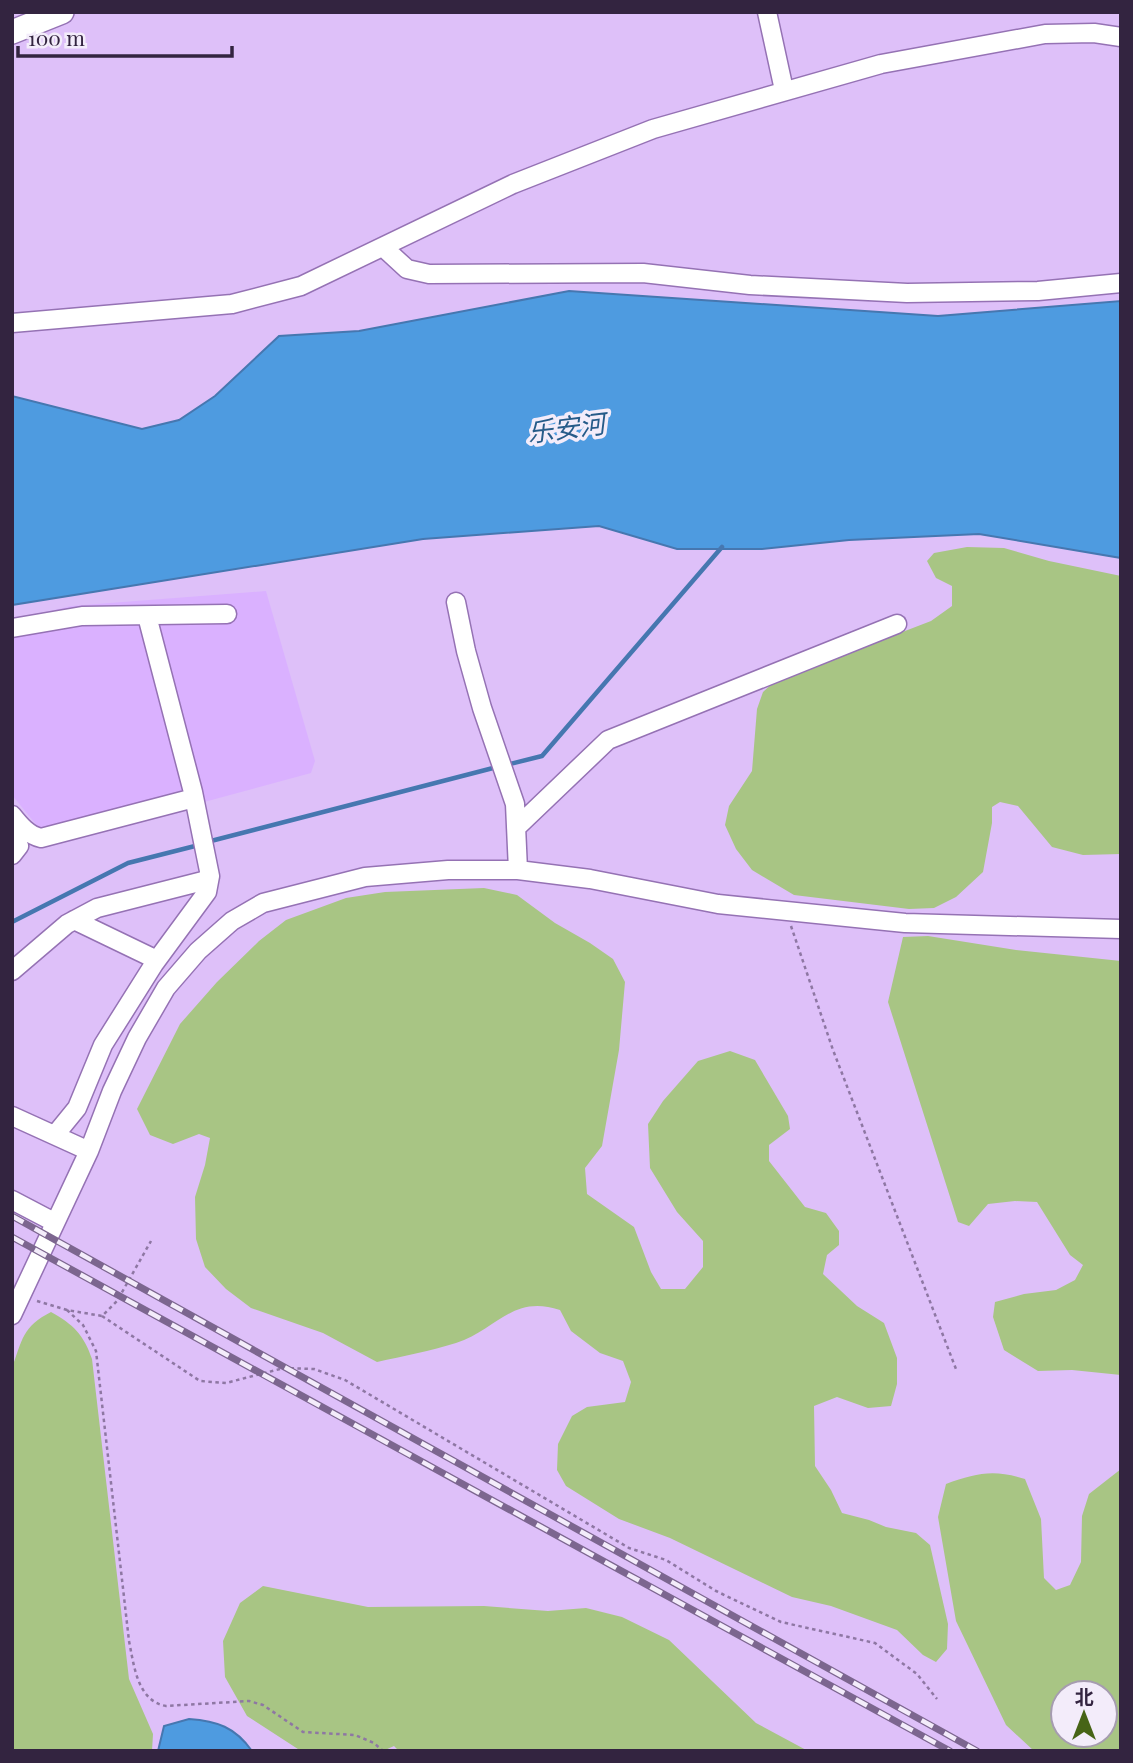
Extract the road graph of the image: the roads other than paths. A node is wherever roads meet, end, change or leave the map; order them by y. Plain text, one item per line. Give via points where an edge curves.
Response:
1 (62, 12) edge
2 (767, 12) edge
3 (12, 32) edge
4 (1121, 37) edge
5 (784, 90) junction
6 (383, 247) junction
7 (1121, 283) edge
8 (12, 323) edge
9 (456, 602) dead end
10 (227, 614) dead end
11 (147, 616) junction
12 (897, 624) dead end
13 (12, 628) edge
14 (194, 798) junction
15 (12, 815) edge
16 (516, 828) junction
17 (12, 833) edge
18 (12, 855) edge
19 (518, 870) junction
20 (210, 876) junction
21 (74, 920) junction
22 (1121, 929) edge
23 (157, 960) junction
24 (12, 971) edge
25 (12, 1116) edge
26 (55, 1135) junction
27 (89, 1150) junction
28 (12, 1200) edge
29 (54, 1222) junction
30 (12, 1315) edge

1 - 3 main road
2 - 5 street
4 - 5 street via 1045,34 881,64
5 - 6 street via 640,134 513,184
6 - 7 street via 407,269 429,274 643,273 750,285 907,293
6 - 8 street via 301,286 232,304
9 - 16 street via 472,674 515,804
10 - 11 street
11 - 13 street via 82,616
11 - 14 street
12 - 16 street via 608,740
14 - 15 street via 41,838 20,826
14 - 20 street
16 - 19 street
17 - 18 street via 19,846
19 - 22 street via 718,904 905,923
19 - 27 street via 365,877 263,903 232,921 166,988 122,1070
20 - 21 street via 97,908
20 - 23 street via 207,892
21 - 23 street
21 - 24 street
23 - 26 street via 103,1045 77,1108
25 - 26 street
26 - 27 street
27 - 29 street
28 - 29 street
29 - 30 street

